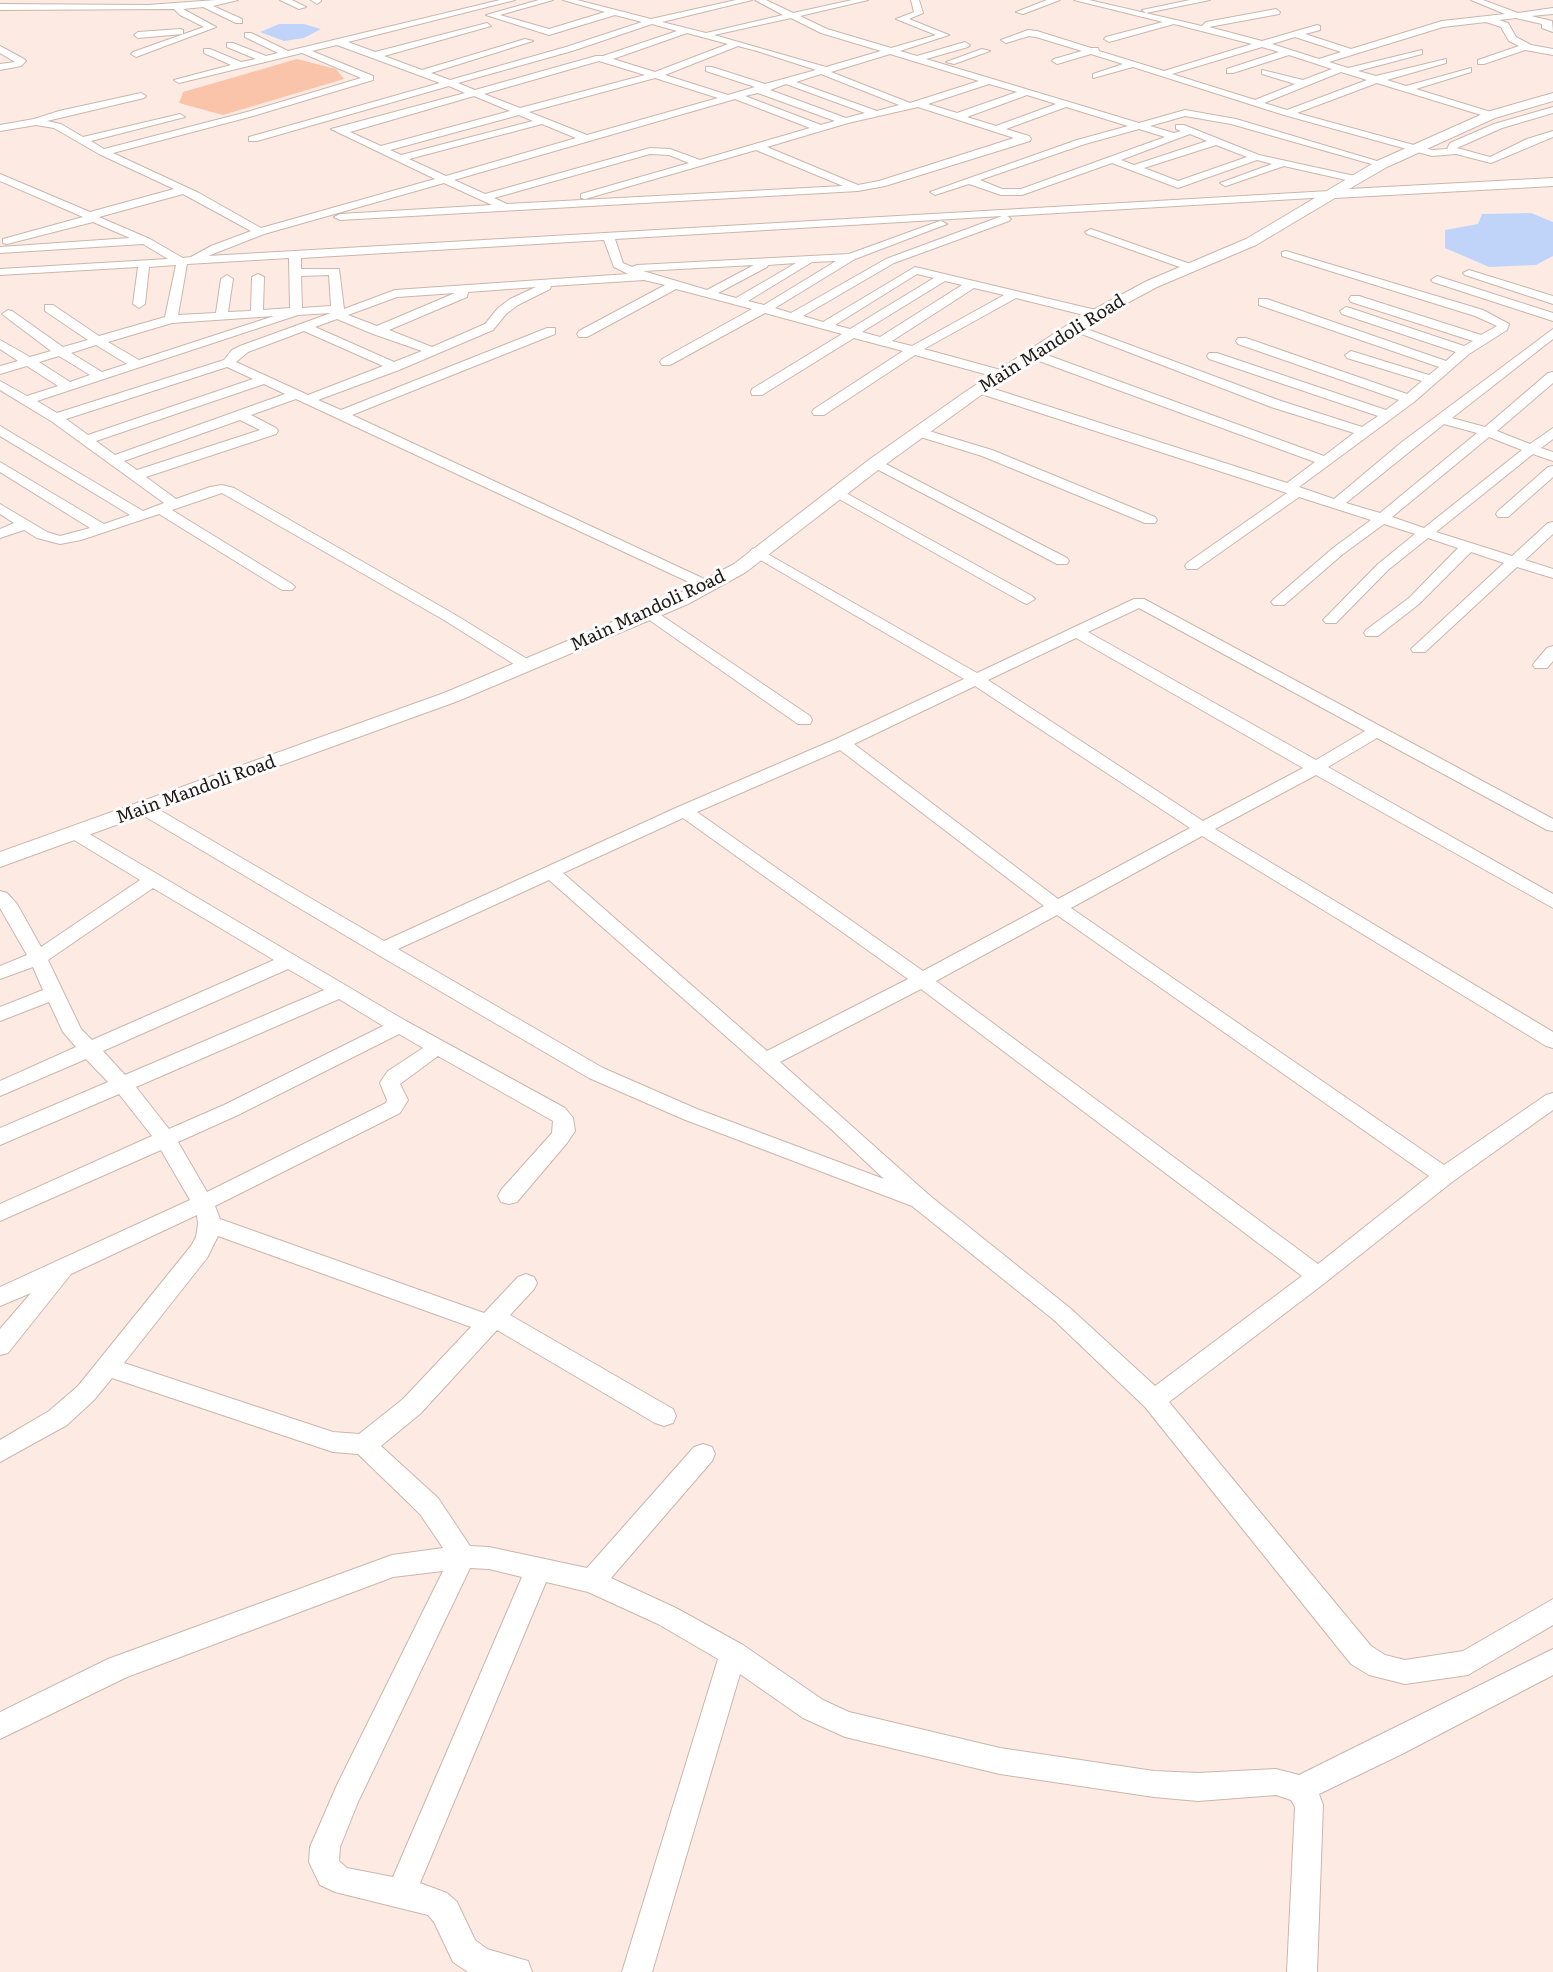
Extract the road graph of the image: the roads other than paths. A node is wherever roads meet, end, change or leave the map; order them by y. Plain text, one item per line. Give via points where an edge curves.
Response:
1 (189, 0) edge
2 (230, 0) edge
3 (284, 0) edge
4 (511, 0) edge
5 (549, 0) edge
6 (569, 0) edge
7 (748, 0) edge
8 (782, 0) edge
9 (822, 0) edge
10 (864, 0) edge
11 (915, 0) edge
12 (1056, 0) edge
13 (1078, 0) edge
14 (1200, 0) edge
15 (1475, 0) edge
16 (762, 2) edge
17 (203, 5) junction
18 (0, 7) edge
19 (177, 7) junction
20 (302, 7) dead end
21 (134, 8) edge
22 (775, 9) junction
23 (1553, 11) edge
24 (615, 12) junction
25 (1020, 12) dead end
26 (1128, 12) junction
27 (1276, 12) dead end
28 (1516, 14) junction
29 (490, 15) junction
30 (790, 16) junction
31 (634, 17) junction
32 (1487, 19) junction
33 (471, 20) junction
34 (238, 21) dead end
35 (653, 21) junction
36 (1176, 21) junction
37 (803, 22) junction
38 (667, 25) junction
39 (487, 26) junction
40 (1197, 26) junction
41 (204, 27) junction
42 (527, 27) junction
43 (1317, 28) dead end
44 (1553, 28) edge
45 (497, 29) dead end
46 (685, 30) junction
47 (424, 32) dead end
48 (1294, 34) junction
49 (248, 35) dead end
50 (704, 35) junction
51 (721, 39) junction
52 (1053, 39) junction
53 (1006, 40) dead end
54 (338, 42) junction
55 (1260, 43) junction
56 (552, 44) junction
57 (738, 44) junction
58 (1033, 44) dead end
59 (230, 45) dead end
60 (368, 45) dead end
61 (965, 45) dead end
62 (1073, 45) junction
63 (1525, 47) junction
64 (357, 48) junction
65 (0, 49) edge
66 (303, 50) junction
67 (569, 50) junction
68 (207, 51) dead end
69 (985, 51) dead end
70 (1052, 51) dead end
71 (1091, 51) junction
72 (1132, 51) dead end
73 (890, 52) junction
74 (1290, 52) junction
75 (1351, 52) junction
76 (1419, 52) dead end
77 (1553, 52) edge
78 (287, 54) junction
79 (376, 55) junction
80 (321, 57) junction
81 (1111, 57) junction
82 (1153, 58) dead end
83 (265, 59) junction
84 (602, 59) junction
85 (916, 59) junction
86 (1057, 61) dead end
87 (1321, 61) junction
88 (1443, 61) dead end
89 (1481, 62) dead end
90 (1089, 64) dead end
91 (1133, 64) junction
92 (239, 65) junction
93 (940, 65) junction
94 (1182, 67) junction
95 (0, 68) edge
96 (709, 69) dead end
97 (1346, 69) junction
98 (1468, 70) dead end
99 (824, 71) junction
100 (1230, 71) dead end
101 (1265, 72) dead end
102 (421, 73) junction
103 (1204, 74) dead end
104 (656, 75) junction
105 (1096, 75) dead end
106 (1167, 75) junction
107 (702, 78) dead end
108 (439, 79) junction
109 (1378, 79) junction
110 (179, 80) dead end
111 (988, 81) junction
112 (788, 82) junction
113 (1303, 83) junction
114 (451, 84) junction
115 (1409, 88) junction
116 (764, 89) junction
117 (1256, 90) dead end
118 (1026, 92) junction
119 (320, 93) junction
120 (476, 94) junction
121 (1273, 95) junction
122 (737, 96) junction
123 (1553, 97) edge
124 (1254, 103) junction
125 (286, 104) junction
126 (913, 104) junction
127 (1063, 105) junction
128 (361, 109) junction
129 (1553, 111) edge
130 (523, 112) junction
131 (874, 113) junction
132 (1287, 113) junction
133 (1491, 115) junction
134 (959, 116) junction
135 (180, 117) dead end
136 (1161, 119) junction
137 (319, 121) junction
138 (543, 121) junction
139 (845, 121) junction
140 (36, 122) junction
141 (57, 126) junction
142 (1141, 126) junction
143 (1498, 126) junction
144 (0, 128) edge
145 (820, 128) junction
146 (562, 129) junction
147 (998, 129) junction
148 (341, 131) junction
149 (1190, 131) junction
150 (1553, 134) edge
151 (541, 135) dead end
152 (1176, 137) junction
153 (253, 139) dead end
154 (587, 139) junction
155 (1536, 139) junction
156 (82, 140) junction
157 (1034, 141) junction
158 (1214, 141) junction
159 (756, 146) junction
160 (381, 149) junction
161 (1232, 149) junction
162 (1415, 149) junction
163 (1056, 151) junction
164 (1451, 151) junction
165 (103, 152) junction
166 (1215, 155) dead end
167 (1256, 157) junction
168 (401, 159) junction
169 (1032, 159) junction
170 (1113, 160) junction
171 (697, 162) junction
172 (1281, 164) junction
173 (1382, 164) junction
174 (1011, 166) junction
175 (1094, 167) junction
176 (1134, 168) junction
177 (1176, 169) dead end
178 (990, 174) junction
179 (1074, 174) junction
180 (1155, 176) junction
181 (0, 177) edge
182 (444, 178) junction
183 (1355, 179) junction
184 (969, 180) junction
185 (1053, 181) junction
186 (1553, 182) edge
187 (1225, 183) dead end
188 (858, 188) junction
189 (1033, 189) junction
190 (184, 190) junction
191 (935, 192) dead end
192 (1329, 194) junction
193 (485, 198) junction
194 (557, 205) junction
195 (505, 207) junction
196 (1029, 211) junction
197 (966, 216) junction
198 (92, 217) junction
199 (308, 219) junction
200 (114, 227) junction
201 (260, 232) junction
202 (1091, 232) dead end
203 (609, 237) junction
204 (146, 241) junction
205 (2, 244) edge
206 (40, 248) junction
207 (1286, 254) dead end
208 (295, 256) junction
209 (851, 256) junction
210 (811, 259) junction
211 (187, 261) junction
212 (769, 262) junction
213 (144, 264) junction
214 (622, 268) junction
215 (1192, 268) junction
216 (0, 272) edge
217 (295, 273) junction
218 (1469, 273) dead end
219 (644, 276) junction
220 (945, 276) junction
221 (258, 277) dead end
222 (227, 279) dead end
223 (1437, 280) dead end
224 (973, 283) junction
225 (552, 284) junction
226 (676, 284) junction
227 (480, 287) junction
228 (709, 293) junction
229 (1015, 294) junction
230 (1355, 299) dead end
231 (1553, 300) edge
232 (739, 301) junction
233 (1263, 302) dead end
234 (139, 304) dead end
235 (49, 308) dead end
236 (766, 309) junction
237 (1346, 310) dead end
238 (296, 311) junction
239 (339, 312) junction
240 (8, 314) dead end
241 (257, 314) junction
242 (1096, 314) junction
243 (221, 316) junction
244 (793, 317) junction
245 (1553, 317) edge
246 (171, 319) junction
247 (824, 326) junction
248 (304, 327) junction
249 (1072, 328) junction
250 (377, 330) junction
251 (551, 331) dead end
252 (850, 333) junction
253 (1259, 333) dead end
254 (1553, 333) edge
255 (583, 334) dead end
256 (1483, 340) junction
257 (883, 341) junction
258 (1242, 341) junction
259 (98, 342) junction
260 (0, 344) edge
261 (914, 350) junction
262 (432, 351) junction
263 (1465, 351) junction
264 (62, 352) junction
265 (1032, 354) junction
266 (1351, 355) dead end
267 (1213, 356) junction
268 (27, 362) junction
269 (666, 362) dead end
270 (228, 363) junction
271 (137, 364) junction
272 (1449, 366) junction
273 (394, 367) junction
274 (0, 370) edge
275 (1186, 370) junction
276 (1003, 375) junction
277 (100, 376) junction
278 (1553, 376) edge
279 (264, 380) junction
280 (1432, 380) junction
281 (68, 386) junction
282 (2, 388) edge
283 (980, 389) junction
284 (757, 392) dead end
285 (301, 397) junction
286 (1409, 399) junction
287 (27, 400) junction
288 (819, 412) dead end
289 (241, 415) junction
290 (341, 415) junction
291 (1388, 415) junction
292 (56, 418) junction
293 (1441, 419) junction
294 (0, 430) edge
295 (919, 432) junction
296 (1363, 432) junction
297 (1487, 432) junction
298 (1553, 432) edge
299 (85, 440) junction
300 (1531, 450) junction
301 (1553, 457) edge
302 (113, 460) junction
303 (1326, 461) junction
304 (876, 463) junction
305 (0, 466) edge
306 (1553, 470) edge
307 (135, 476) junction
308 (1292, 490) junction
309 (837, 492) junction
310 (1336, 504) junction
311 (169, 507) junction
312 (0, 508) edge
313 (1503, 514) dead end
314 (142, 516) junction
315 (1383, 518) junction
316 (1150, 520) dead end
317 (26, 524) junction
318 (1553, 526) edge
319 (102, 529) junction
320 (0, 534) edge
321 (1426, 534) junction
322 (1468, 547) junction
323 (757, 552) junction
324 (1062, 561) dead end
325 (1515, 562) junction
326 (1192, 566) dead end
327 (1553, 574) edge
328 (708, 586) junction
329 (287, 587) dead end
330 (1027, 599) dead end
331 (1279, 602) dead end
332 (650, 614) junction
333 (1331, 620) dead end
334 (1075, 632) junction
335 (1372, 633) dead end
336 (1419, 649) dead end
337 (1553, 651) edge
338 (1540, 664) dead end
339 (526, 665) junction
340 (977, 680) junction
341 (804, 720) dead end
342 (1376, 731) junction
343 (842, 742) junction
344 (1317, 767) junction
345 (145, 809) junction
346 (684, 811) junction
347 (1553, 826) edge
348 (1201, 828) junction
349 (75, 834) junction
350 (0, 860) edge
351 (551, 872) junction
352 (152, 880) junction
353 (0, 897) edge
354 (1553, 902) edge
355 (1056, 906) junction
356 (9, 926) edge
357 (382, 950) junction
358 (38, 958) junction
359 (289, 961) junction
360 (0, 973) edge
361 (922, 980) junction
362 (339, 991) junction
363 (53, 993) junction
364 (0, 1014) edge
365 (399, 1026) junction
366 (1553, 1041) edge
367 (438, 1047) junction
368 (90, 1050) junction
369 (766, 1060) junction
370 (123, 1086) junction
371 (0, 1089) edge
372 (1553, 1100) edge
373 (0, 1137) edge
374 (166, 1140) junction
375 (1444, 1176) junction
376 (509, 1196) dead end
377 (921, 1201) junction
378 (206, 1213) junction
379 (0, 1214) edge
380 (64, 1267) junction
381 (1318, 1276) junction
382 (526, 1283) dead end
383 (0, 1297) edge
384 (490, 1320) junction
385 (0, 1346) edge
386 (108, 1367) junction
387 (1154, 1400) junction
388 (664, 1416) dead end
389 (363, 1444) junction
390 (0, 1452) edge
391 (703, 1454) dead end
392 (463, 1557) junction
393 (539, 1568) junction
394 (592, 1581) junction
395 (1553, 1611) edge
396 (733, 1654) junction
397 (1553, 1661) edge
398 (0, 1726) edge
399 (1300, 1789) junction
400 (401, 1893) junction
401 (517, 1972) edge
402 (637, 1972) edge
403 (1302, 1972) edge

1 - 17 street
2 - 17 street
3 - 20 street
4 - 54 street
5 - 29 street
6 - 24 street
7 - 35 street
8 - 16 street
9 - 22 street
10 - 30 street
11 - 73 street via 919,13 900,20 945,35
12 - 25 street
13 - 26 street
14 - 26 street
15 - 28 street
16 - 22 street
16 - 38 street
17 - 19 street
17 - 34 street
18 - 21 street
19 - 21 street
19 - 41 street
22 - 30 street
22 - 46 street
23 - 28 street
24 - 31 street
24 - 42 street via 551,32
26 - 36 street
27 - 40 street
28 - 32 street
28 - 44 street via 1549,23 1545,26
29 - 33 street
29 - 42 street
30 - 37 street
30 - 50 street
31 - 35 street
31 - 56 street
32 - 63 street via 1507,26 1510,36
32 - 75 street via 1442,24
33 - 39 street
33 - 47 street
35 - 38 street
35 - 67 street
36 - 40 street
36 - 71 street
37 - 51 street
37 - 73 street
38 - 46 street
39 - 45 street
39 - 79 street
40 - 55 street
41 - 41 street via 135,56 139,26
42 - 102 street via 506,33 532,43
43 - 48 street
46 - 50 street
46 - 84 street
48 - 55 street
48 - 75 street
49 - 78 street
50 - 51 street
51 - 57 street
52 - 53 street via 1031,33
52 - 58 street
52 - 62 street
54 - 64 street
54 - 66 street
55 - 74 street
55 - 94 street
56 - 67 street
56 - 108 street
57 - 99 street
57 - 104 street
59 - 83 street
60 - 64 street
61 - 85 street
62 - 70 street
62 - 71 street
63 - 77 street
63 - 89 street
64 - 79 street
64 - 80 street
65 - 95 street via 21,61
66 - 78 street
66 - 80 street
67 - 84 street
67 - 114 street
68 - 92 street
69 - 93 street
71 - 81 street
71 - 86 street
72 - 81 street
73 - 85 street
73 - 99 street
74 - 87 street
74 - 100 street
75 - 87 street
76 - 97 street
78 - 83 street
79 - 102 street
80 - 119 street via 370,78
81 - 90 street
81 - 91 street
82 - 91 street
83 - 92 street
84 - 104 street
84 - 120 street
85 - 93 street
87 - 97 street
88 - 109 street
91 - 105 street
91 - 106 street
92 - 110 street
93 - 111 street
94 - 103 street
94 - 106 street
96 - 116 street
97 - 109 street
97 - 113 street
98 - 115 street
99 - 112 street
99 - 126 street
101 - 113 street
102 - 108 street
104 - 122 street
104 - 130 street
106 - 124 street
107 - 122 street
108 - 114 street
109 - 115 street
109 - 132 street
111 - 118 street
111 - 126 street
112 - 116 street
112 - 131 street
113 - 121 street
114 - 120 street
114 - 128 street
115 - 133 street
116 - 122 street
116 - 139 street
117 - 121 street
118 - 127 street
118 - 134 street
119 - 125 street
119 - 128 street
120 - 130 street
120 - 148 street
121 - 124 street
122 - 145 street
122 - 154 street
123 - 133 street, Main Mandoli Road
124 - 132 street
125 - 137 street
125 - 165 street
126 - 131 street
126 - 134 street
127 - 142 street
127 - 147 street
128 - 137 street
129 - 143 street
130 - 138 street
130 - 160 street
131 - 139 street
132 - 162 street
133 - 162 street, Main Mandoli Road
134 - 147 street
135 - 156 street
136 - 142 street
136 - 149 street
136 - 173 street via 1201,114
137 - 148 street
137 - 153 street
138 - 146 street
138 - 168 street
139 - 145 street
140 - 141 street
140 - 141 street via 59,114 142,101
140 - 144 street
141 - 156 street
142 - 152 street
142 - 163 street
143 - 155 street
143 - 164 street via 1454,145
145 - 159 street
146 - 151 street
146 - 154 street
147 - 157 street
148 - 160 street
149 - 152 street
149 - 158 street
150 - 155 street
152 - 170 street
154 - 182 street
155 - 164 street via 1491,160
156 - 165 street
157 - 163 street
157 - 188 street
158 - 161 street
158 - 176 street
159 - 171 street
159 - 188 street
160 - 168 street
161 - 166 street
161 - 167 street
162 - 164 street
162 - 173 street, Main Mandoli Road
163 - 169 street
163 - 175 street
165 - 190 street
167 - 172 street
167 - 180 street via 1178,185
168 - 182 street via 427,166
169 - 174 street
169 - 179 street
170 - 175 street
170 - 176 street
171 - 193 street via 670,152 650,151
171 - 194 street
172 - 183 street
172 - 187 street
173 - 183 street, Main Mandoli Road
174 - 178 street
174 - 185 street
175 - 179 street
176 - 180 street
177 - 180 street
178 - 184 street
178 - 189 street
179 - 185 street
181 - 198 street
182 - 193 street
182 - 199 street
183 - 192 street, Main Mandoli Road
184 - 189 street via 1005,193
184 - 191 street
185 - 189 street
186 - 192 street
188 - 194 street
190 - 198 street
190 - 201 street
192 - 196 street
192 - 215 street, Main Mandoli Road via 1251,242
193 - 195 street
194 - 195 street
195 - 199 street
196 - 197 street
196 - 244 street via 890,261
197 - 203 street
197 - 209 street
198 - 200 street
198 - 205 street
199 - 201 street
200 - 204 street
200 - 206 street
201 - 211 street
202 - 215 street
203 - 208 street
203 - 214 street via 613,256
204 - 206 street
204 - 211 street
205 - 206 street
207 - 256 street via 1479,313 1503,324
208 - 211 street
208 - 217 street
209 - 210 street
209 - 236 street
210 - 212 street
210 - 232 street
211 - 213 street
211 - 246 street
212 - 214 street
212 - 228 street
213 - 216 street
213 - 234 street
214 - 219 street
215 - 242 street, Main Mandoli Road
217 - 238 street
217 - 239 street via 335,271
218 - 231 street
219 - 225 street
219 - 226 street
220 - 224 street
220 - 247 street via 912,271
220 - 252 street
221 - 241 street
222 - 243 street
223 - 245 street
224 - 229 street
224 - 257 street
225 - 227 street
225 - 262 street via 514,302 489,327
226 - 228 street
226 - 255 street
227 - 239 street via 396,294
227 - 250 street
228 - 232 street
229 - 242 street
229 - 261 street
230 - 256 street
232 - 236 street
233 - 272 street
235 - 259 street
236 - 244 street
236 - 269 street
237 - 263 street
238 - 239 street
238 - 241 street
238 - 271 street
239 - 248 street
239 - 250 street
240 - 264 street
241 - 243 street
242 - 249 street, Main Mandoli Road
243 - 246 street
244 - 247 street
246 - 259 street
247 - 252 street
248 - 270 street via 236,352
248 - 273 street
249 - 265 street, Main Mandoli Road
249 - 275 street
250 - 262 street
251 - 290 street
252 - 257 street
252 - 284 street
253 - 258 street
254 - 293 street
256 - 263 street
257 - 261 street
258 - 267 street
258 - 286 street
259 - 264 street
259 - 271 street
260 - 268 street
261 - 276 street
261 - 288 street
262 - 273 street
263 - 272 street
264 - 268 street
264 - 277 street
265 - 276 street, Main Mandoli Road
265 - 303 street
266 - 280 street
267 - 275 street
267 - 291 street
268 - 274 street
268 - 281 street
270 - 279 street
270 - 292 street
271 - 277 street
272 - 280 street
273 - 285 street
275 - 296 street
276 - 283 street, Main Mandoli Road
277 - 281 street
278 - 297 street
279 - 285 street
279 - 299 street
280 - 286 street
281 - 287 street
282 - 287 street
283 - 295 street, Main Mandoli Road
283 - 308 street
285 - 289 street
285 - 290 street
286 - 291 street
287 - 292 street
289 - 302 street
289 - 307 street via 272,431
290 - 328 street
291 - 296 street
292 - 299 street
293 - 297 street
293 - 310 street
294 - 314 street
295 - 304 street, Main Mandoli Road
295 - 316 street via 987,453
296 - 303 street
297 - 300 street
297 - 315 street
298 - 300 street
299 - 302 street
300 - 301 street
300 - 321 street
302 - 307 street
303 - 308 street
304 - 309 street, Main Mandoli Road
304 - 324 street
305 - 319 street
306 - 313 street
307 - 311 street
308 - 310 street
308 - 326 street
309 - 323 street, Main Mandoli Road
309 - 330 street
310 - 315 street
311 - 314 street
311 - 329 street
311 - 339 street via 210,491 229,491
312 - 317 street
314 - 319 street
315 - 321 street
315 - 331 street
317 - 319 street via 60,540
317 - 320 street
318 - 325 street
321 - 322 street
321 - 333 street via 1383,567
322 - 325 street
322 - 335 street via 1414,601
323 - 328 street, Main Mandoli Road via 740,568
323 - 340 street
325 - 327 street
325 - 336 street
328 - 332 street, Main Mandoli Road
332 - 339 street, Main Mandoli Road
332 - 341 street
334 - 340 street
334 - 342 street via 1139,602
334 - 344 street
337 - 338 street
339 - 345 street, Main Mandoli Road via 451,697
340 - 343 street
340 - 348 street
342 - 344 street
342 - 347 street
343 - 346 street
343 - 355 street
344 - 348 street
344 - 354 street
345 - 349 street, Main Mandoli Road
345 - 357 street
346 - 351 street
346 - 361 street
348 - 355 street
348 - 366 street
349 - 350 street, Main Mandoli Road
349 - 352 street
351 - 357 street
351 - 369 street
352 - 358 street
352 - 359 street
353 - 356 street
355 - 361 street
355 - 375 street
356 - 358 street
357 - 377 street via 596,1072 690,1114
358 - 360 street
358 - 363 street
359 - 362 street
359 - 368 street
361 - 369 street
361 - 381 street
362 - 365 street
362 - 370 street
363 - 364 street
363 - 368 street via 73,1032
365 - 367 street
365 - 374 street
367 - 376 street via 563,1118 560,1138
367 - 378 street via 395,1076 390,1083 398,1100 393,1108
368 - 370 street
368 - 371 street
369 - 377 street
370 - 373 street
370 - 374 street
372 - 375 street
374 - 378 street
374 - 379 street
375 - 381 street
377 - 387 street via 1062,1314
378 - 380 street
378 - 384 street
378 - 386 street via 207,1237 199,1252
380 - 383 street
380 - 385 street
381 - 387 street
382 - 384 street
384 - 388 street
384 - 389 street via 412,1406
386 - 389 street via 333,1442
386 - 390 street via 58,1418
387 - 395 street via 1361,1655 1379,1666 1405,1672 1468,1664
389 - 392 street via 429,1506
391 - 394 street
392 - 393 street
392 - 398 street via 392,1566 319,1592 118,1668
392 - 400 street via 325,1847 324,1862 330,1875 345,1882
393 - 394 street
393 - 400 street
394 - 396 street via 667,1616
396 - 399 street via 813,1709 877,1733 1000,1761 1154,1784 1198,1787 1276,1782
396 - 402 street
397 - 399 street
399 - 403 street via 1309,1805
400 - 401 street via 437,1903 464,1951 480,1962

